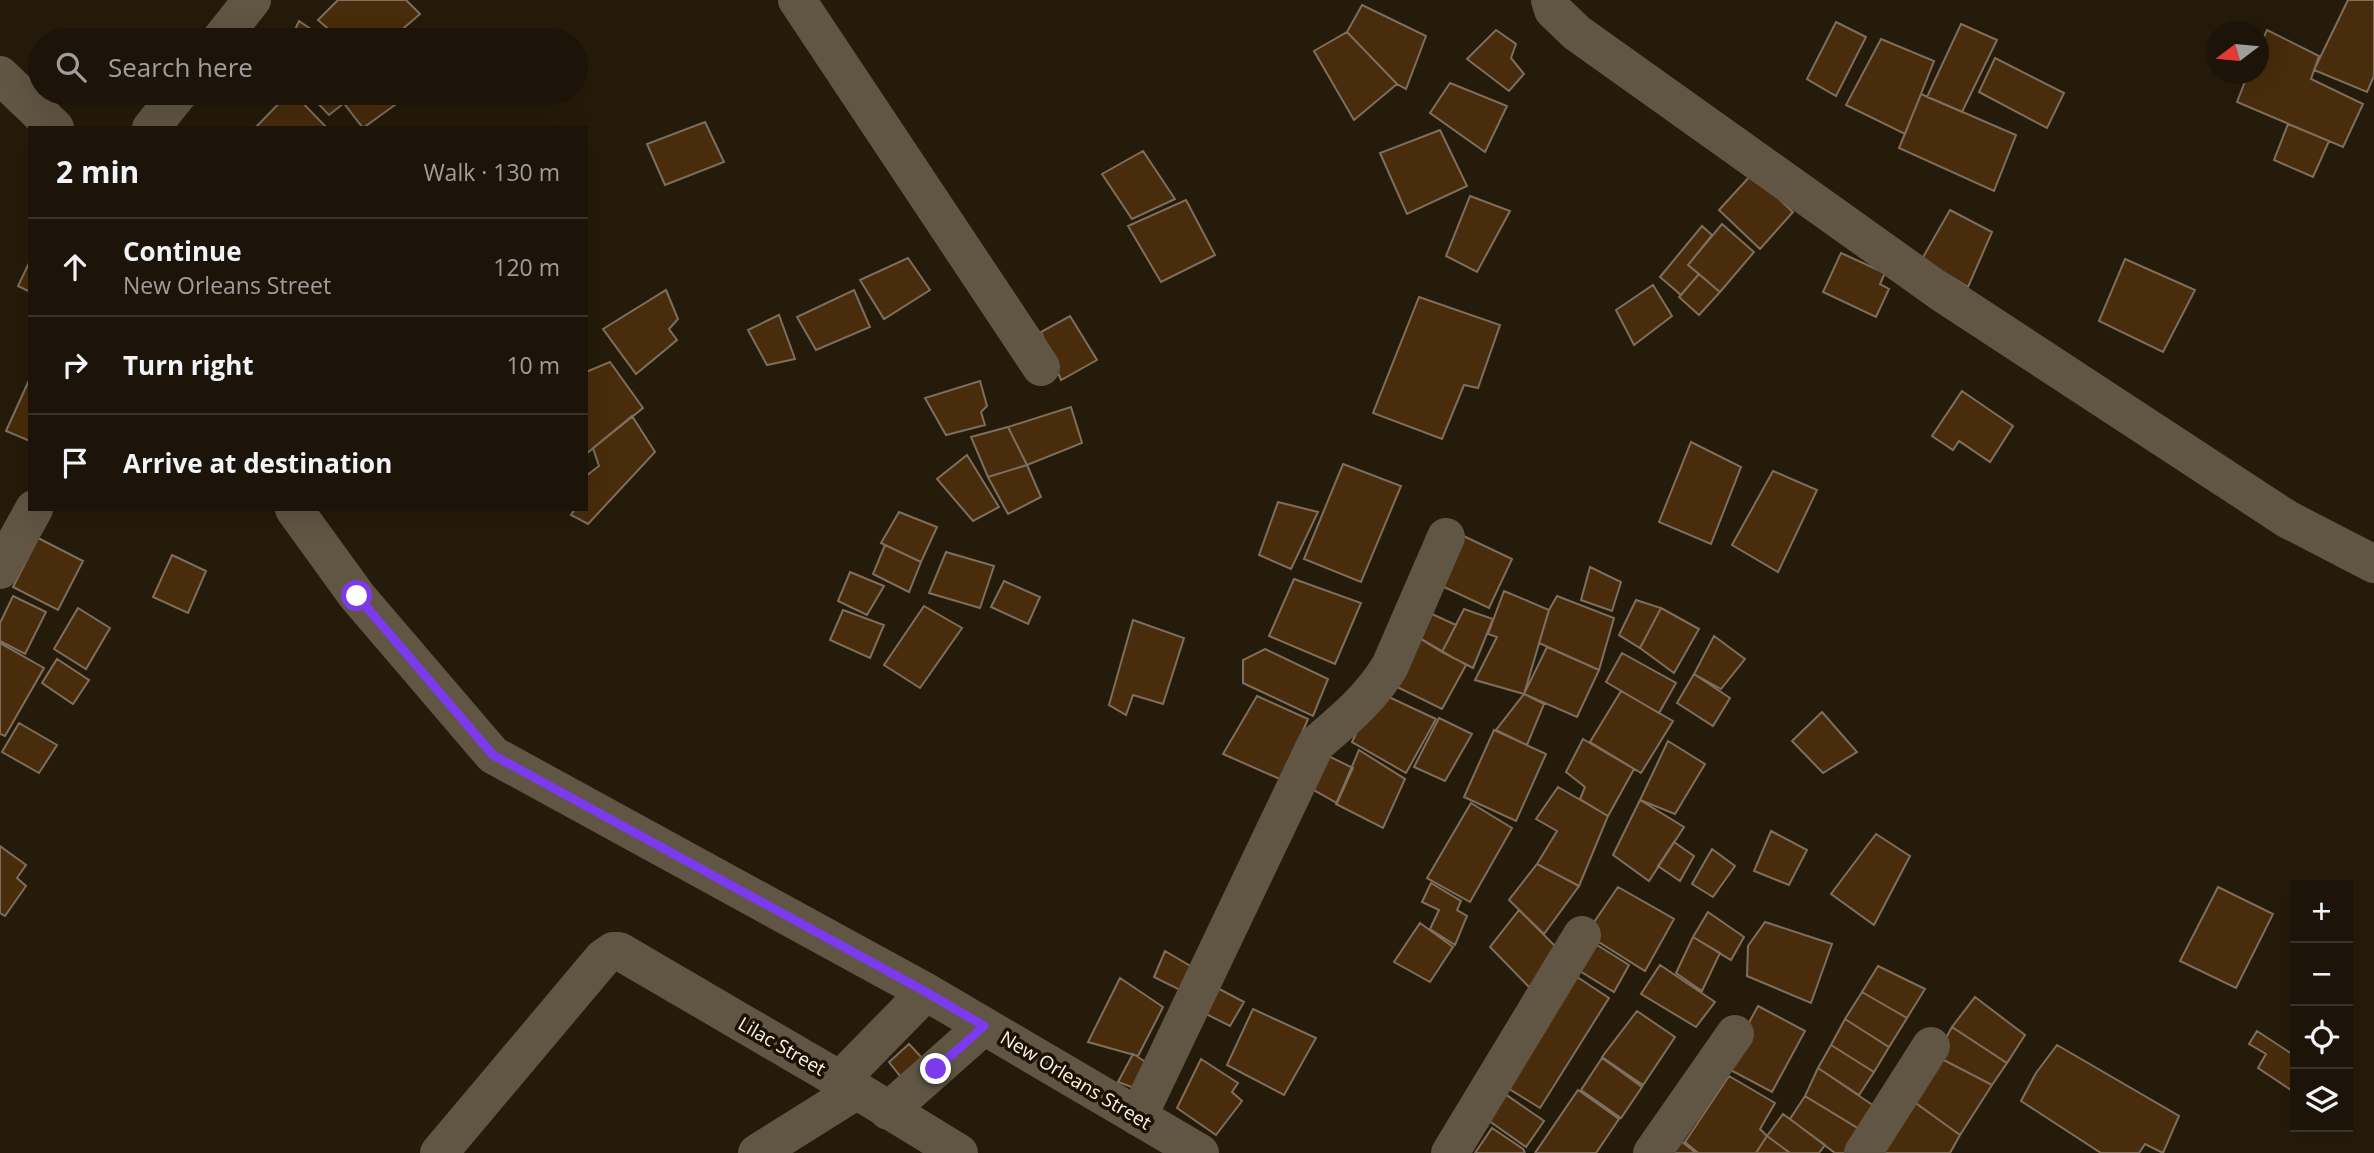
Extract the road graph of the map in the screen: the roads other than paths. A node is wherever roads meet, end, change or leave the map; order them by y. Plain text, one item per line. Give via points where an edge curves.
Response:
1 (252, 0) edge
2 (797, 0) edge
3 (1550, 0) edge
4 (230, 28) edge
5 (0, 75) edge
6 (28, 102) edge
7 (31, 105) edge
8 (169, 105) edge
9 (53, 126) edge
10 (153, 126) edge
11 (1041, 367) dead end
12 (33, 511) edge
13 (295, 511) edge
14 (1446, 537) dead end
15 (2374, 564) edge
16 (0, 570) edge
17 (1582, 935) dead end
18 (926, 992) junction
19 (984, 1026) junction
20 (1735, 1034) dead end
21 (1931, 1046) dead end
22 (848, 1085) junction
23 (888, 1111) junction
24 (1138, 1117) junction
25 (439, 1153) edge
26 (757, 1153) edge
27 (959, 1153) edge
28 (1200, 1153) edge
29 (1450, 1153) edge
30 (1652, 1153) edge
31 (1863, 1153) edge

1 - 4 street
2 - 11 street
3 - 15 street via 1553,10 1577,33 1942,293 2287,519
5 - 6 street
7 - 9 street
8 - 10 street
12 - 16 street
13 - 18 street, New Orleans Street via 357,596 493,755
14 - 24 street via 1380,683 1316,744
17 - 29 street
18 - 19 street, New Orleans Street
18 - 22 street
19 - 23 street
19 - 24 street, New Orleans Street
20 - 30 street
21 - 31 street
22 - 23 street, Lilac Street
22 - 25 street, Lilac Street via 625,953 613,951
22 - 26 street
23 - 27 street, Lilac Street
24 - 28 street, New Orleans Street

